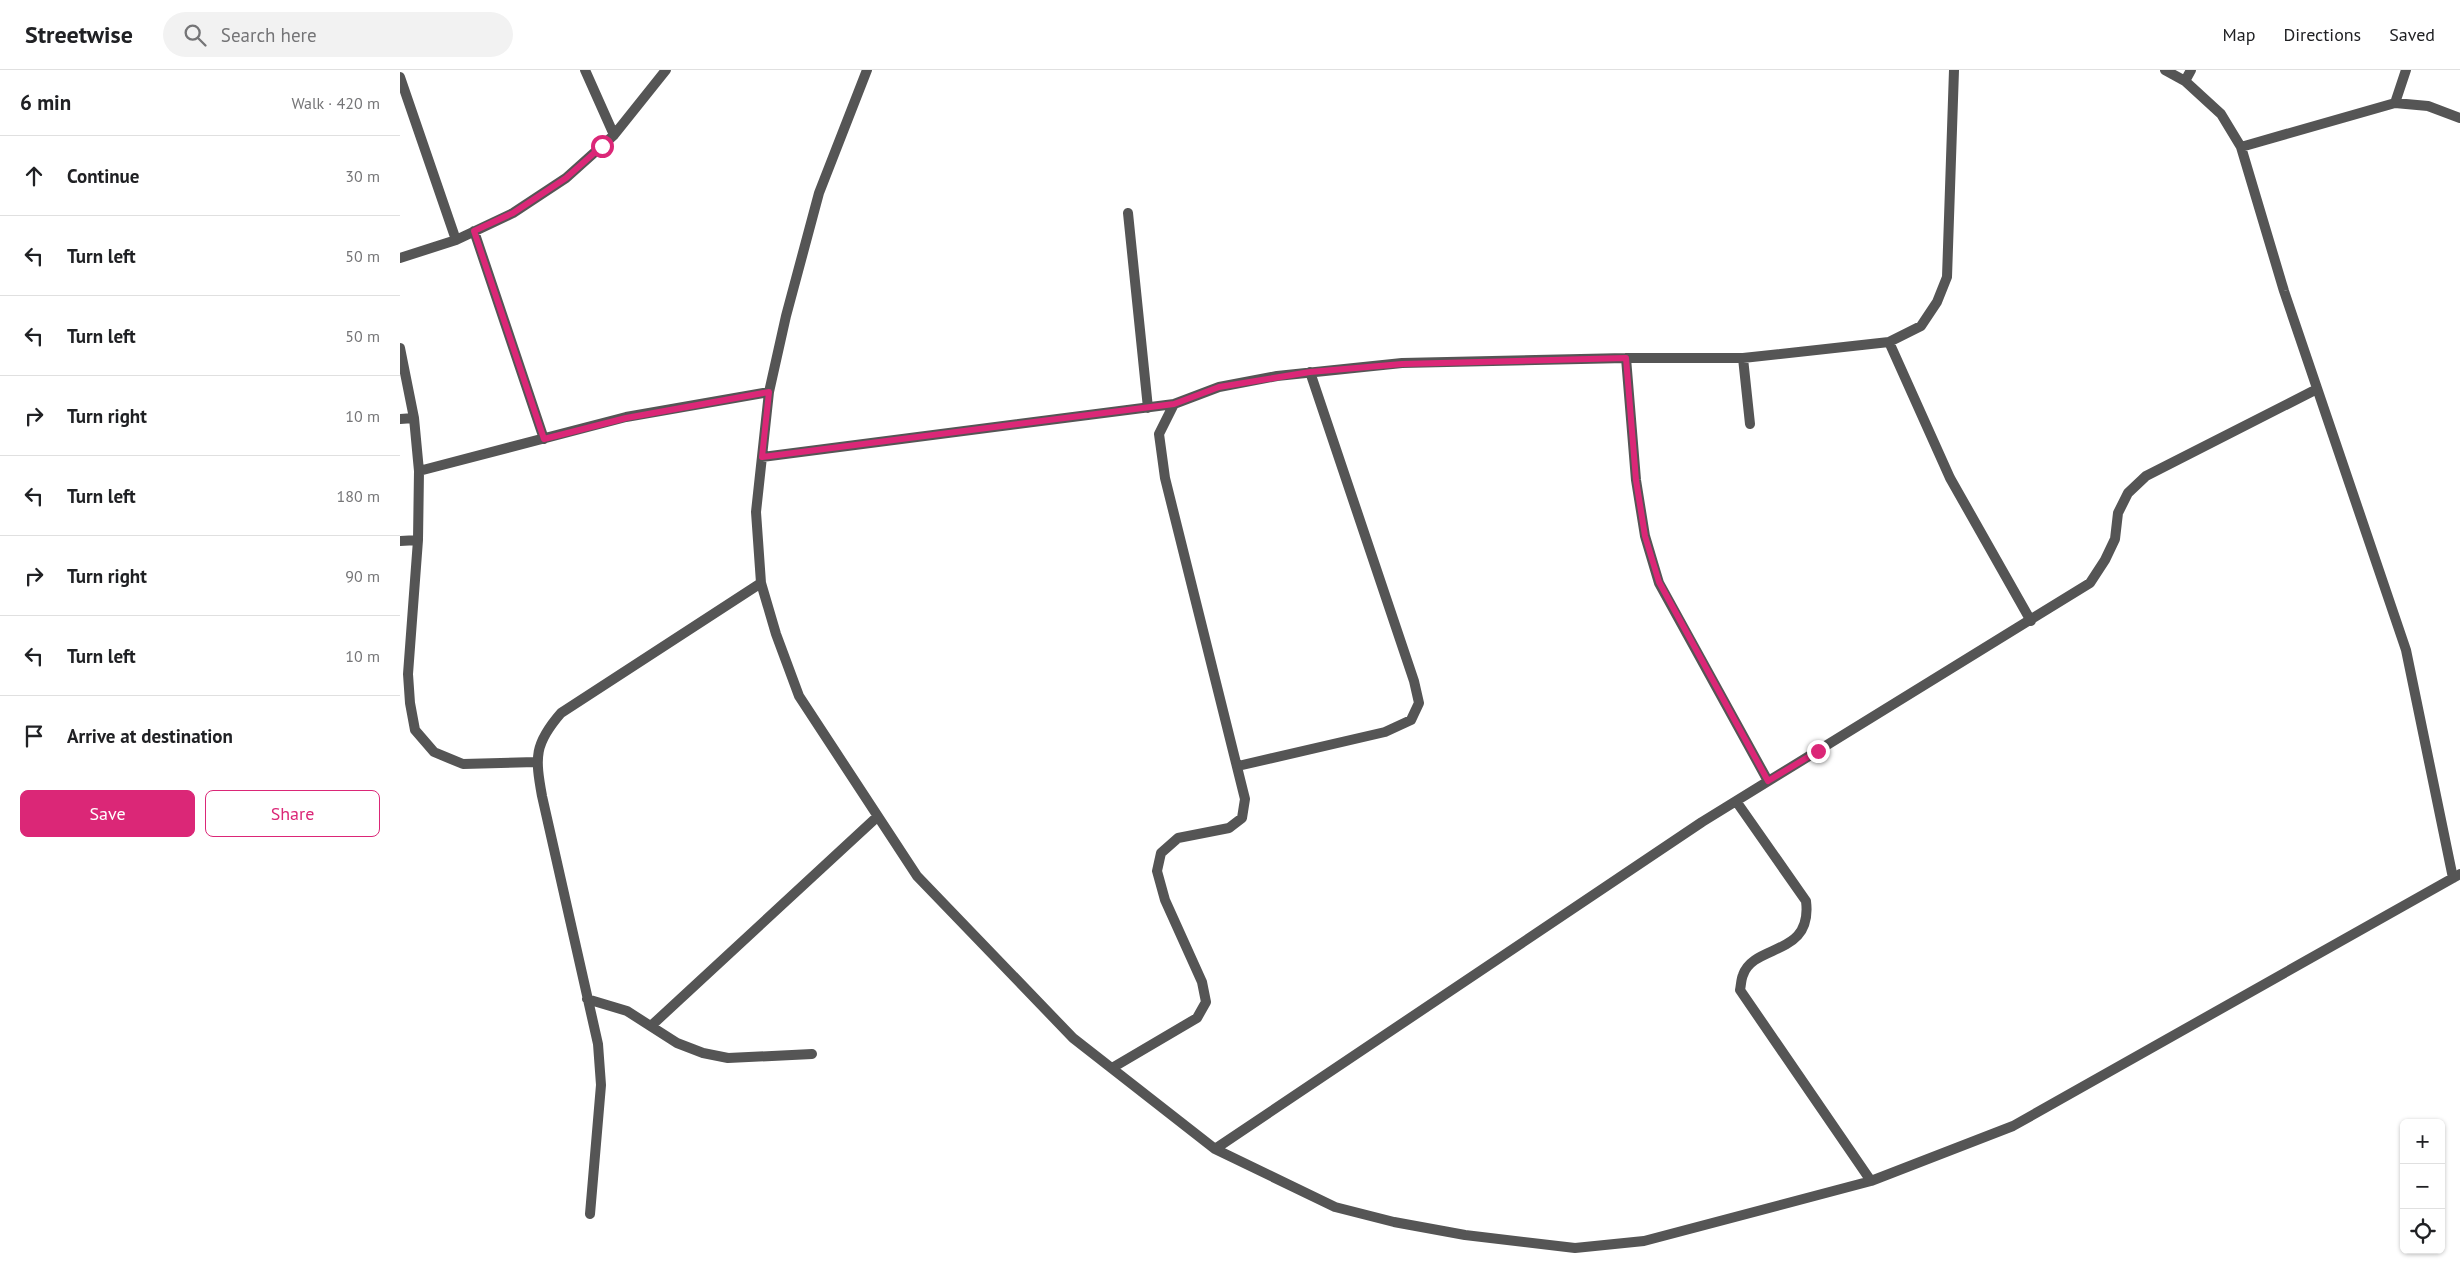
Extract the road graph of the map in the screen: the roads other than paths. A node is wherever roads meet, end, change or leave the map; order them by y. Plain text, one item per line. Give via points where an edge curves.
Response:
1 (585, 70) edge
2 (666, 70) edge
3 (867, 70) edge
4 (1954, 70) edge
5 (2165, 70) edge
6 (2191, 70) edge
7 (2406, 70) edge
8 (400, 77) edge
9 (2185, 81) junction
10 (2395, 103) junction
11 (2460, 118) edge
12 (614, 135) junction
13 (2241, 147) junction
14 (1128, 213) dead end
15 (474, 231) junction
16 (456, 240) junction
17 (400, 258) edge
18 (1889, 342) junction
19 (400, 348) edge
20 (1626, 358) junction
21 (1743, 358) junction
22 (1310, 372) junction
23 (2317, 389) junction
24 (769, 392) junction
25 (1174, 404) junction
26 (1148, 408) junction
27 (414, 418) junction
28 (400, 419) edge
29 (1750, 424) dead end
30 (544, 439) junction
31 (762, 457) junction
32 (419, 471) junction
33 (418, 540) junction
34 (400, 541) edge
35 (761, 583) junction
36 (2031, 621) junction
37 (536, 762) junction
38 (1238, 766) junction
39 (1768, 781) junction
40 (1736, 801) junction
41 (877, 818) junction
42 (2457, 876) edge
43 (587, 999) junction
44 (652, 1025) junction
45 (812, 1054) dead end
46 (1112, 1068) junction
47 (1215, 1149) junction
48 (1871, 1181) junction
49 (590, 1214) dead end

1 - 12 street
2 - 12 street
3 - 24 street via 820,193
4 - 18 street via 1946,277 1937,302 1921,326
5 - 9 street
6 - 9 street
7 - 10 street
8 - 16 street
9 - 13 street via 2221,114
10 - 11 street via 2428,106
10 - 13 street
12 - 15 street via 566,178 513,213
13 - 23 street
14 - 26 street
15 - 16 street
15 - 30 street
16 - 17 street
18 - 21 street
18 - 36 street via 1950,478
19 - 27 street
20 - 21 street
20 - 22 street via 1402,364
20 - 39 street via 1636,480 1645,536 1659,582
21 - 29 street
22 - 25 street via 1219,387
22 - 38 street via 1419,703 1411,720 1384,732
23 - 36 street via 2146,476 2128,493 2118,513 2115,539 2090,583
23 - 42 street via 2406,650
24 - 30 street via 626,418
24 - 31 street
25 - 26 street
25 - 38 street via 1159,434 1165,478
26 - 31 street
27 - 28 street
27 - 32 street
30 - 32 street
31 - 35 street via 756,512
32 - 33 street
33 - 34 street
33 - 37 street via 408,674 415,730 434,752 463,764
35 - 37 street via 561,713 546,731
35 - 41 street via 799,696
36 - 39 street
37 - 43 street
38 - 46 street via 1245,799 1242,818 1229,828 1178,838 1161,853 1157,871 1165,900 1202,982 1206,1002 1197,1018
39 - 40 street
40 - 47 street
40 - 48 street via 1806,901 1808,916 1796,938 1752,963 1743,974 1740,990
41 - 44 street
41 - 46 street via 917,876 1074,1038
42 - 48 street via 2013,1126
43 - 44 street via 627,1011
43 - 49 street via 598,1044 601,1085
44 - 45 street via 676,1043 728,1058
46 - 47 street
47 - 48 street via 1335,1207 1456,1233 1575,1248 1644,1241

